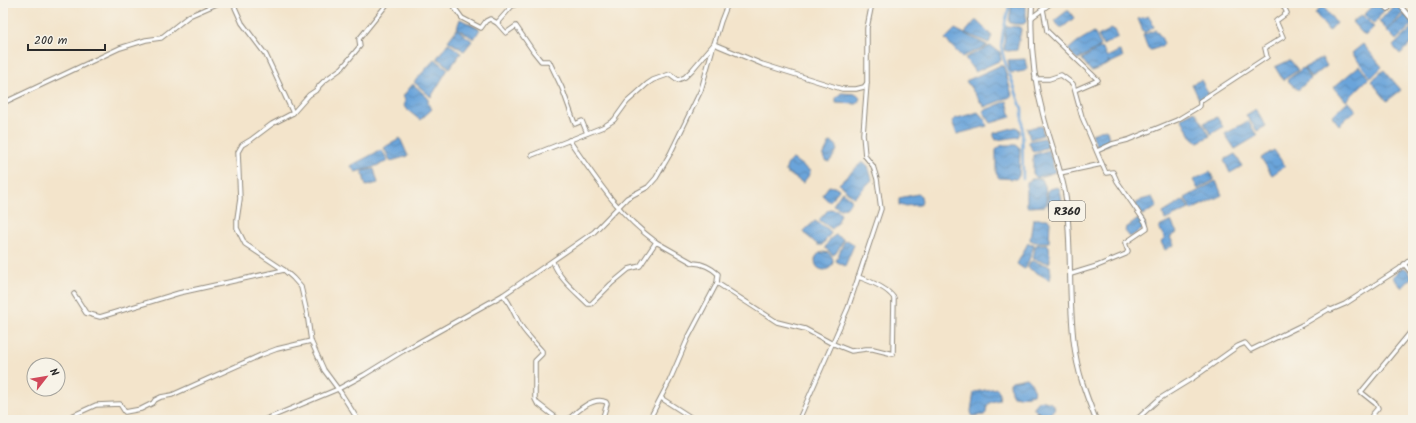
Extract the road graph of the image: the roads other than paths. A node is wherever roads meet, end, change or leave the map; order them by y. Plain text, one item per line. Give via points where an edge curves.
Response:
1 (219, 3) edge
2 (233, 3) edge
3 (388, 3) edge
4 (451, 3) edge
5 (518, 3) edge
6 (728, 3) edge
7 (872, 3) edge
8 (1032, 3) edge
9 (1051, 3) edge
10 (1282, 3) edge
11 (1380, 3) edge
12 (1393, 3) edge
13 (1398, 3) edge
14 (1042, 10) junction
15 (1031, 18) junction
16 (1413, 21) edge
17 (497, 23) junction
18 (714, 44) junction
19 (1035, 79) junction
20 (867, 83) junction
21 (1075, 90) junction
22 (3, 103) edge
23 (293, 113) junction
24 (587, 133) junction
25 (569, 140) junction
26 (1097, 151) junction
27 (532, 155) dead end
28 (1102, 164) junction
29 (1060, 173) junction
30 (618, 208) junction
31 (656, 242) junction
32 (1413, 257) edge
33 (553, 262) junction
34 (1404, 264) junction
35 (284, 270) junction
36 (1071, 274) junction
37 (1413, 275) edge
38 (858, 277) junction
39 (717, 283) junction
40 (74, 294) dead end
41 (503, 295) junction
42 (1413, 329) edge
43 (311, 341) junction
44 (832, 343) junction
45 (338, 389) junction
46 (661, 398) junction
47 (63, 420) edge
48 (264, 420) edge
49 (358, 420) edge
50 (558, 420) edge
51 (568, 420) edge
52 (602, 420) edge
53 (648, 420) edge
54 (694, 420) edge
55 (801, 420) edge
56 (1036, 420) edge
57 (1043, 420) edge
58 (1096, 420) edge
59 (1136, 420) edge
60 (1377, 420) edge

1 - 22 street via 189,16 161,38 120,48
2 - 23 street via 242,23 266,55
3 - 23 street via 359,39 360,46 342,68 324,81
4 - 17 street via 462,18 481,28 490,19
5 - 17 street
6 - 18 street
7 - 20 street via 867,28
8 - 15 main road, R360
9 - 14 street
10 - 26 street via 1287,13 1276,21 1284,37 1265,48 1267,57 1200,102 1200,106 1195,110 1177,120
11 - 12 street via 1388,9
13 - 16 street
14 - 15 street
14 - 21 street via 1046,31 1098,80
15 - 19 main road, R360
17 - 24 street via 506,33 516,26 541,61 549,61 575,124 582,121
18 - 20 street via 762,64 842,89 856,89
18 - 24 street via 685,77 678,80 670,74 653,80 627,102 614,120
18 - 30 street via 701,90 656,178 648,187 627,198
19 - 21 street via 1049,79 1061,75 1073,84
19 - 29 main road, R360
20 - 38 street via 863,134 865,156 873,166 877,179 881,209
21 - 26 street via 1082,117
23 - 35 street via 242,145 238,152 240,199 237,228 244,244
24 - 25 street
25 - 27 street
25 - 30 street
26 - 28 street
28 - 29 street
28 - 36 street via 1106,172 1113,172 1147,228 1125,243 1128,251 1126,254
29 - 36 main road, R360 via 1068,215
30 - 31 street
30 - 33 street via 594,232
31 - 33 street via 640,266 629,269 591,304 566,283
31 - 39 street via 694,263 714,270 718,274
32 - 34 street
33 - 41 street
34 - 37 street
34 - 59 street via 1345,304 1329,309 1251,350 1245,343 1238,346 1159,399
35 - 40 street via 178,293 100,317 86,313
35 - 43 street via 301,287
36 - 58 main road, R360 via 1075,354 1084,390
38 - 44 street via 848,308
38 - 44 street via 869,281 894,298 893,354 873,349 851,351
39 - 44 street via 777,322 805,329
39 - 46 street
41 - 45 street
41 - 50 street via 522,328 542,351 542,355 534,361 535,399
42 - 60 street via 1361,392 1376,404 1378,408 1372,415
43 - 45 street via 324,370
43 - 47 street via 261,355 141,408 125,412 120,404 96,405
44 - 55 street via 800,417
45 - 48 street
45 - 49 street
46 - 53 street
46 - 54 street
51 - 52 street via 588,404 603,401 607,404
56 - 57 street via 1039,417

